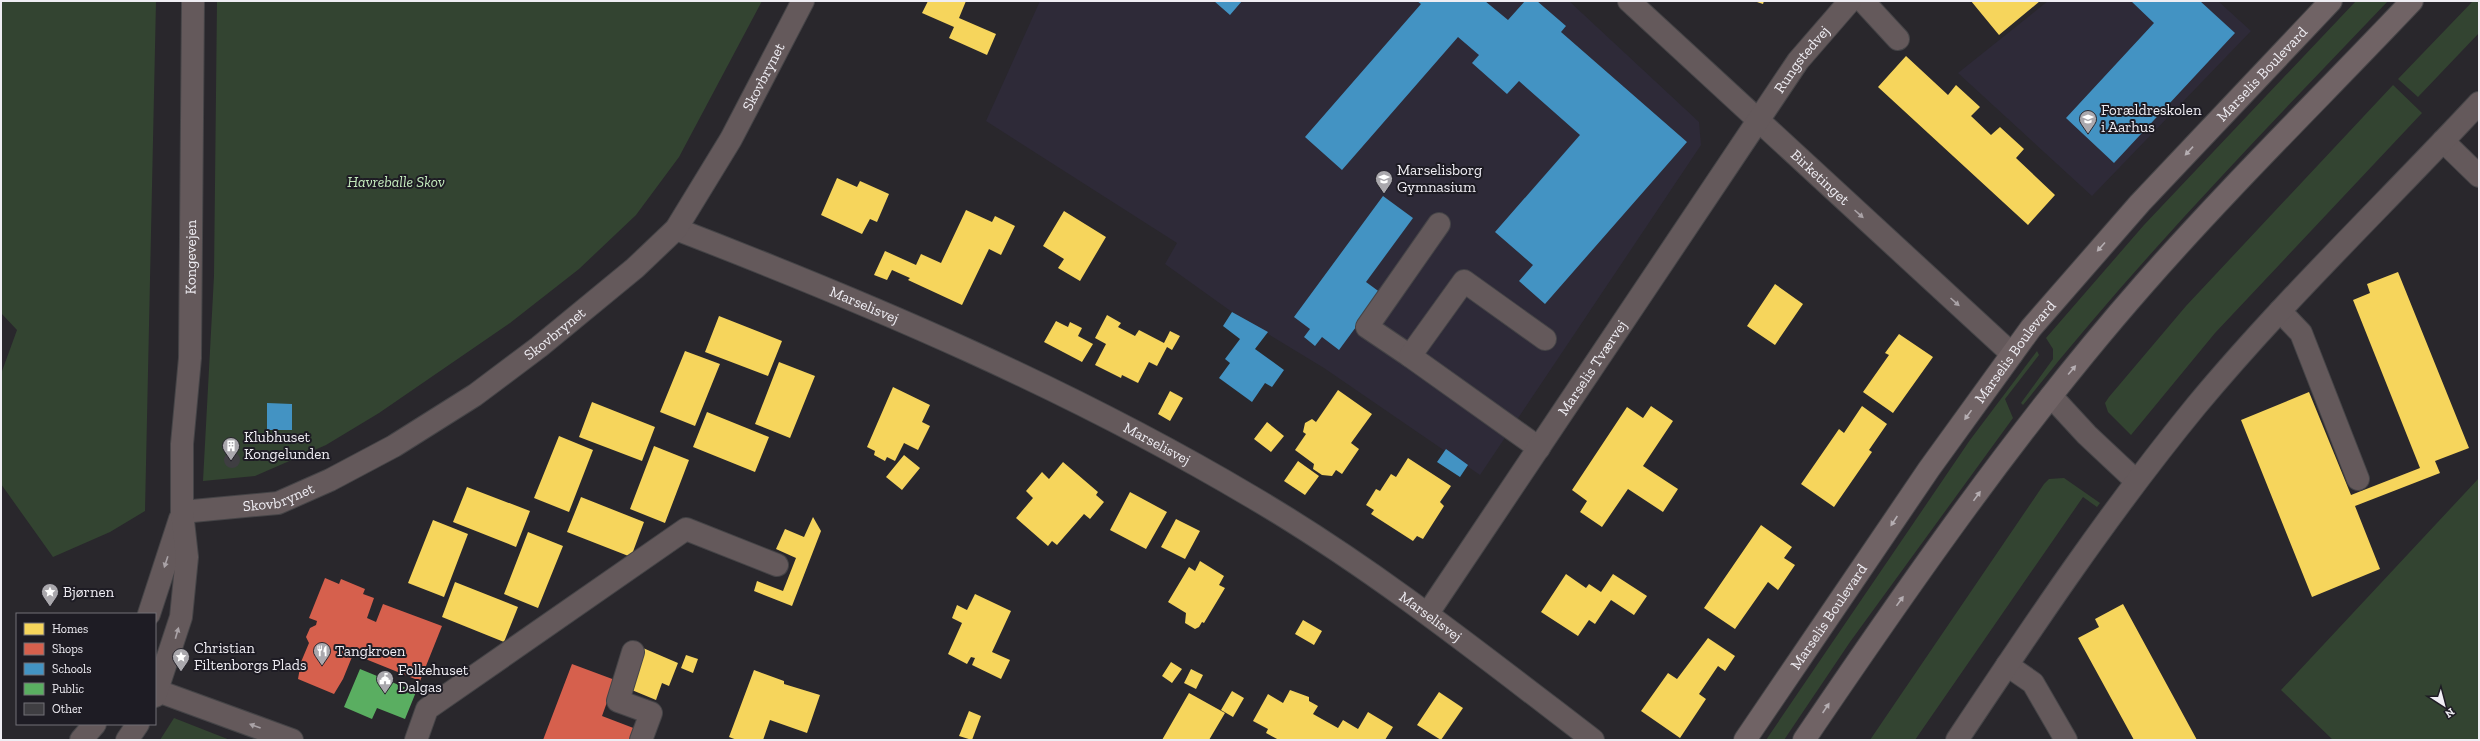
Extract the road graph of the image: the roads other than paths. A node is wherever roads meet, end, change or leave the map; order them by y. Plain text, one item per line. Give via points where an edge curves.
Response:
1 (194, 1) edge
2 (803, 1) edge
3 (1629, 1) edge
4 (1850, 1) edge
5 (1863, 1) edge
6 (2331, 1) edge
7 (2412, 1) edge
8 (1898, 39) dead end
9 (2479, 103) edge
10 (1758, 122) junction
11 (2443, 142) junction
12 (2479, 176) edge
13 (1439, 224) dead end
14 (676, 229) junction
15 (2280, 311) junction
16 (1545, 339) dead end
17 (2012, 354) junction
18 (1410, 356) junction
19 (2051, 396) junction
20 (1539, 448) junction
21 (2358, 479) dead end
22 (2136, 481) junction
23 (182, 512) junction
24 (777, 565) dead end
25 (149, 613) edge
26 (1428, 614) junction
27 (633, 652) dead end
28 (2007, 665) junction
29 (156, 692) edge
30 (94, 725) edge
31 (137, 725) edge
32 (81, 740) edge
33 (127, 740) edge
34 (292, 740) edge
35 (416, 740) edge
36 (641, 740) edge
37 (1593, 740) edge
38 (1745, 740) edge
39 (1804, 740) edge
40 (1957, 740) edge
41 (2066, 740) edge

1 - 23 street, Kongevejen via 190,350 182,444
2 - 14 street, Skovbrynet via 731,139
3 - 10 street, Birketinget
4 - 10 street, Rungstedvej via 1798,61
5 - 8 street
6 -> 17 main road, Marselis Boulevard via 2140,203 2031,328
19 -> 7 main road via 2144,284
9 - 11 street
10 -> 17 street, Birketinget
10 - 20 street, Marselis Tværvej
11 - 12 street
11 - 15 street
13 - 18 street via 1367,327
14 - 23 street, Skovbrynet via 635,268 539,347 475,395 394,446 330,480 278,503
14 - 26 street, Marselisvej via 804,278 968,351 1128,427 1258,500 1324,541
15 - 21 street via 2301,333
15 - 22 street via 2197,404
16 - 18 street via 1464,281
17 -> 38 main road, Marselis Boulevard via 1929,469
18 - 20 street
19 - 22 street via 2087,435
39 -> 19 main road via 1863,654
20 - 26 street, Marselis Tværvej
22 - 28 street
23 -> 25 street
29 -> 23 street via 181,617 187,558
24 - 35 street via 686,529 427,709
26 - 37 street, Marselisvej
27 - 36 street via 618,701 651,713
28 - 40 street
28 - 41 street via 2033,683
34 -> 29 street
30 - 32 street
31 - 33 street

